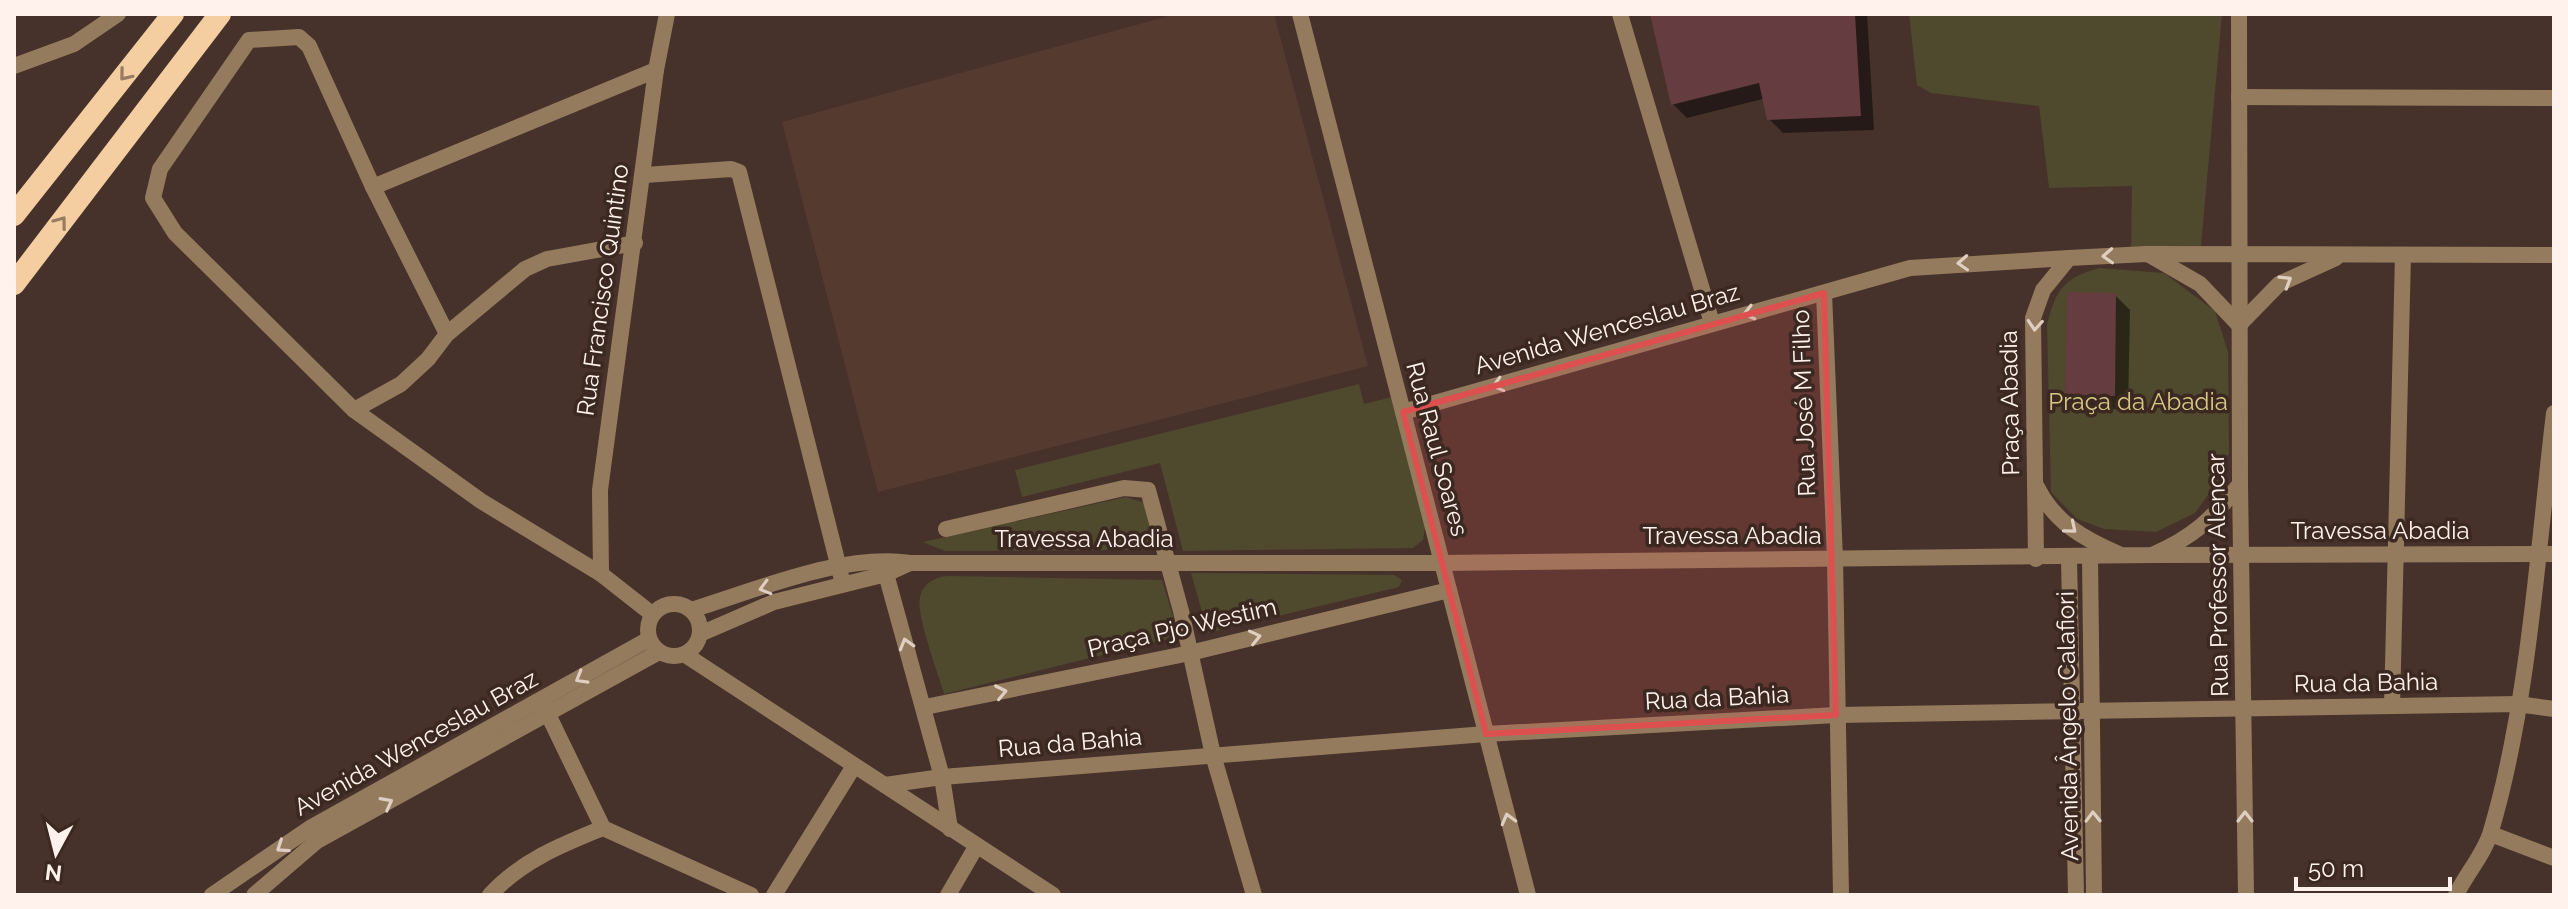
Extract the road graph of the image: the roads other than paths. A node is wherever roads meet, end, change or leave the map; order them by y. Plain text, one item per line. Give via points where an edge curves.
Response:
1 (118, 14) edge
2 (173, 14) edge
3 (220, 14) edge
4 (667, 14) edge
5 (1300, 14) edge
6 (1620, 14) edge
7 (2239, 14) edge
8 (96, 21) edge
9 (14, 66) edge
10 (656, 70) junction
11 (2239, 97) junction
12 (2554, 98) edge
13 (645, 175) junction
14 (373, 187) junction
15 (14, 215) edge
16 (635, 243) junction
17 (2146, 254) junction
18 (2239, 255) junction
19 (2344, 255) junction
20 (2403, 255) junction
21 (2554, 255) edge
22 (2069, 258) junction
23 (14, 284) edge
24 (1824, 293) junction
25 (1712, 323) junction
26 (2239, 325) junction
27 (447, 334) junction
28 (354, 410) junction
29 (1403, 412) junction
30 (2554, 413) edge
31 (2035, 482) junction
32 (2240, 484) junction
33 (946, 529) dead end
34 (2546, 554) edge
35 (2123, 555) junction
36 (2152, 555) junction
37 (2242, 556) junction
38 (2090, 557) junction
39 (2393, 557) junction
40 (2069, 558) junction
41 (1835, 559) junction
42 (2036, 559) junction
43 (1167, 563) junction
44 (1442, 563) junction
45 (884, 566) junction
46 (839, 567) junction
47 (601, 574) junction
48 (843, 585) junction
49 (1449, 590) junction
50 (691, 610) junction
51 (652, 614) junction
52 (700, 634) junction
53 (654, 646) junction
54 (1190, 653) junction
55 (684, 654) junction
56 (2518, 704) junction
57 (2392, 706) junction
58 (925, 707) junction
59 (546, 708) junction
60 (2245, 708) junction
61 (2554, 709) edge
62 (2072, 711) junction
63 (2092, 711) junction
64 (1836, 715) junction
65 (1486, 734) junction
66 (1213, 755) junction
67 (854, 766) junction
68 (942, 777) junction
69 (885, 785) junction
70 (603, 828) junction
71 (950, 829) junction
72 (2491, 834) junction
73 (976, 847) junction
74 (2554, 858) edge
75 (212, 895) edge
76 (254, 895) edge
77 (490, 895) edge
78 (751, 895) edge
79 (774, 895) edge
80 (948, 895) edge
81 (1053, 895) edge
82 (1254, 895) edge
83 (1528, 895) edge
84 (1841, 895) edge
85 (2076, 895) edge
86 (2094, 895) edge
87 (2246, 895) edge
88 (2456, 895) edge

1 - 8 street
2 -> 15 highway
23 -> 3 highway
4 - 10 street, Rua Francisco Quintino
5 - 29 street, Rua Raul Soares
6 - 25 street
7 - 11 street, Rua Professor Alencar
8 - 9 street via 74,44
10 - 13 street, Rua Francisco Quintino
10 - 14 street
11 - 12 street
11 - 18 street, Rua Professor Alencar
13 - 16 street, Rua Francisco Quintino
13 - 46 street via 739,172
14 - 27 street
14 - 28 street via 309,46 299,37 249,40 160,169 153,198 175,233
16 - 27 street via 547,259 525,269
16 - 47 street, Rua Francisco Quintino via 600,490
17 - 18 street
17 -> 22 street
17 - 26 street via 2200,284
18 - 19 street
18 - 26 street, Rua Professor Alencar
19 - 20 street
26 -> 19 street via 2279,284
20 - 21 street
20 - 39 street
22 -> 24 street, Avenida Wenceslau Braz via 1910,268
22 -> 31 street, Praça Abadia via 2043,290 2033,318
24 -> 25 street, Avenida Wenceslau Braz
24 - 41 street, Rua José M Filho
25 -> 29 street, Avenida Wenceslau Braz
26 - 32 street, Rua Professor Alencar
27 - 28 street via 401,384
28 - 47 street via 481,501
29 - 44 street, Rua Raul Soares
30 - 34 street
31 -> 35 street via 2046,504 2072,531
31 - 42 street, Praça Abadia
32 - 36 street via 2185,541
32 - 37 street, Rua Professor Alencar
33 - 43 street via 1143,487 1152,496
34 - 39 street, Travessa Abadia
34 - 56 street
35 - 36 street, Travessa Abadia
35 - 38 street, Travessa Abadia
36 - 37 street, Travessa Abadia
37 - 39 street, Travessa Abadia
37 - 60 street, Rua Professor Alencar
38 - 40 street, Travessa Abadia
38 - 63 street, Avenida Ângelo Calafiori
39 - 57 street
40 - 42 street, Travessa Abadia
40 - 62 street, Avenida Ângelo Calafiori
41 - 42 street, Travessa Abadia
41 - 44 street, Travessa Abadia
41 - 64 street, Rua José M Filho
43 - 44 street, Travessa Abadia
43 - 45 street, Travessa Abadia
43 - 54 street
44 - 49 street, Rua Raul Soares
45 - 46 street, Travessa Abadia
45 - 48 street, Travessa Abadia
58 -> 45 street
46 - 48 street
46 -> 50 street
47 - 51 street
48 - 52 street via 774,602
54 -> 49 street, Praça Pjo Westim
49 - 65 street, Rua Raul Soares
50 - 51 street via 666,604
50 - 52 street
51 - 53 street via 647,630
52 - 55 street
53 - 55 street
53 - 59 street, Avenida Wenceslau Braz
58 -> 54 street, Praça Pjo Westim
54 - 66 street
55 - 67 street
56 - 57 street, Rua da Bahia
56 - 61 street, Rua da Bahia
56 - 72 street
57 - 60 street, Rua da Bahia
58 - 68 street
59 - 70 street
59 -> 75 street, Avenida Wenceslau Braz via 310,828
76 -> 59 street, Avenida Wenceslau Braz via 317,841
60 - 63 street, Rua da Bahia
87 -> 60 street, Rua Professor Alencar
62 - 63 street, Rua da Bahia
62 - 64 street, Rua da Bahia
62 - 85 street, Avenida Ângelo Calafiori
86 -> 63 street, Avenida Ângelo Calafiori
64 - 65 street, Rua da Bahia
64 - 84 street, Rua José M Filho
65 - 66 street, Rua da Bahia
83 -> 65 street, Rua Raul Soares
66 - 68 street, Rua da Bahia
66 - 82 street
67 - 69 street
67 - 79 street
68 - 69 street, Rua da Bahia
68 - 71 street
69 - 71 street
70 - 77 street via 551,849 507,877
70 - 78 street
71 - 73 street
72 - 74 street
72 - 88 street
73 - 80 street
73 - 81 street

